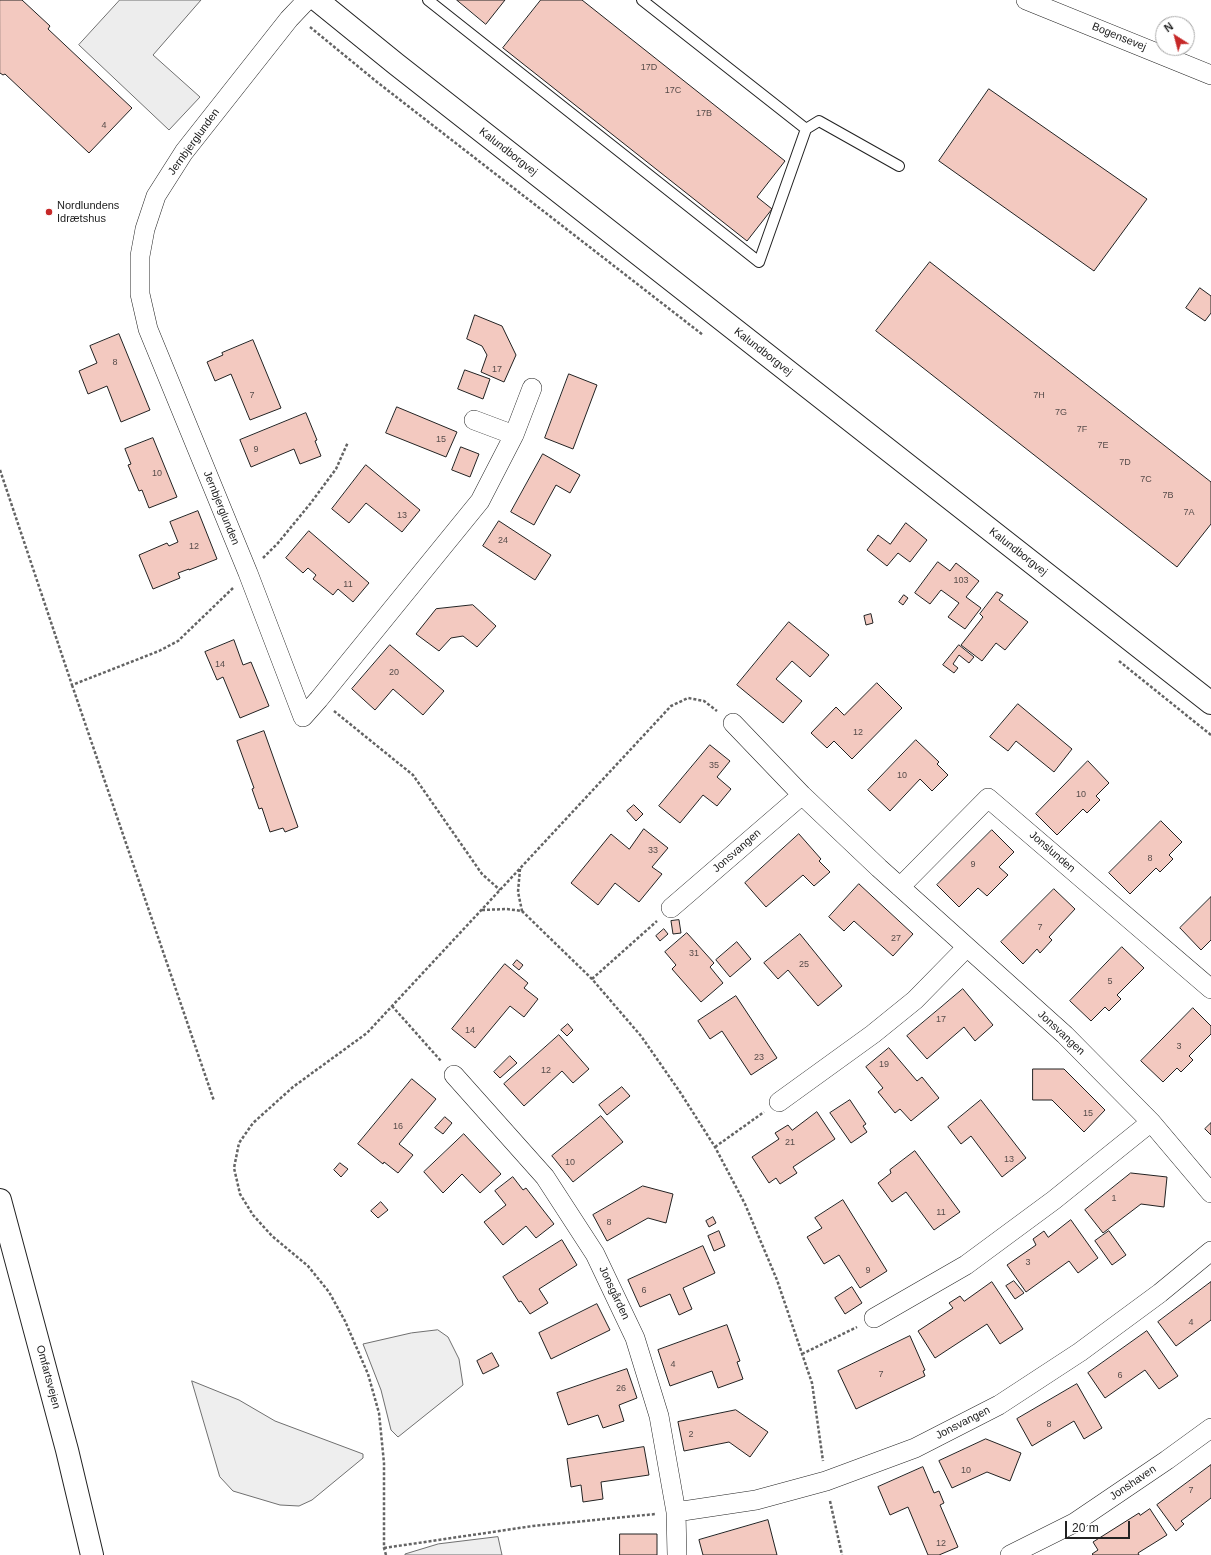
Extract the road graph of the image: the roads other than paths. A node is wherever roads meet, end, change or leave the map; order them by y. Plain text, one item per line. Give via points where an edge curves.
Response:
1 (307, 0) edge
2 (317, 0) edge
3 (428, 0) edge
4 (642, 0) edge
5 (1026, 0) edge
6 (1211, 75) edge
7 (806, 129) junction
8 (899, 166) dead end
9 (532, 388) dead end
10 (474, 420) dead end
11 (514, 435) junction
12 (1211, 703) edge
13 (733, 723) road end
14 (802, 795) junction
15 (900, 887) junction
16 (671, 908) road end
17 (966, 948) junction
18 (1211, 989) edge
19 (454, 1075) road end
20 (779, 1102) road end
21 (1151, 1122) junction
22 (1211, 1193) edge
23 (0, 1200) edge
24 (1211, 1251) edge
25 (874, 1318) road end
26 (1211, 1428) edge
27 (676, 1512) junction
28 (92, 1555) edge
29 (677, 1555) edge
30 (1010, 1555) edge

1 - 11 street, Jernbjerglunden via 184,152 156,196 145,229 140,256 140,294 148,329 248,573 303,717 480,501
2 - 12 street, Kalundborgvej
3 - 7 lane via 758,262
4 - 7 lane
5 - 6 street, Bogensevej
7 - 8 lane via 819,121
9 - 11 street, Jernbjerglunden
10 - 11 street
13 - 14 street, Jonsvangen
14 - 15 street, Jonsvangen
14 - 16 street, Jonsvangen
15 - 17 street, Jonsvangen
15 - 18 street, Jonslunden via 988,798
17 - 20 street via 915,1000
17 - 21 street, Jonsvangen via 1065,1035
19 - 27 street, Jonsgården via 545,1177 595,1254 635,1338 659,1416
21 - 22 street, Jonsvangen
21 - 25 street via 1054,1200 966,1265
23 - 28 street, Omfartsvejen via 67,1450
24 - 27 street, Jonsvangen via 1160,1293 1080,1352 998,1405 915,1448 826,1481 756,1500
26 - 30 street, Jonshaven via 1074,1523
27 - 29 street, Jonsgården

